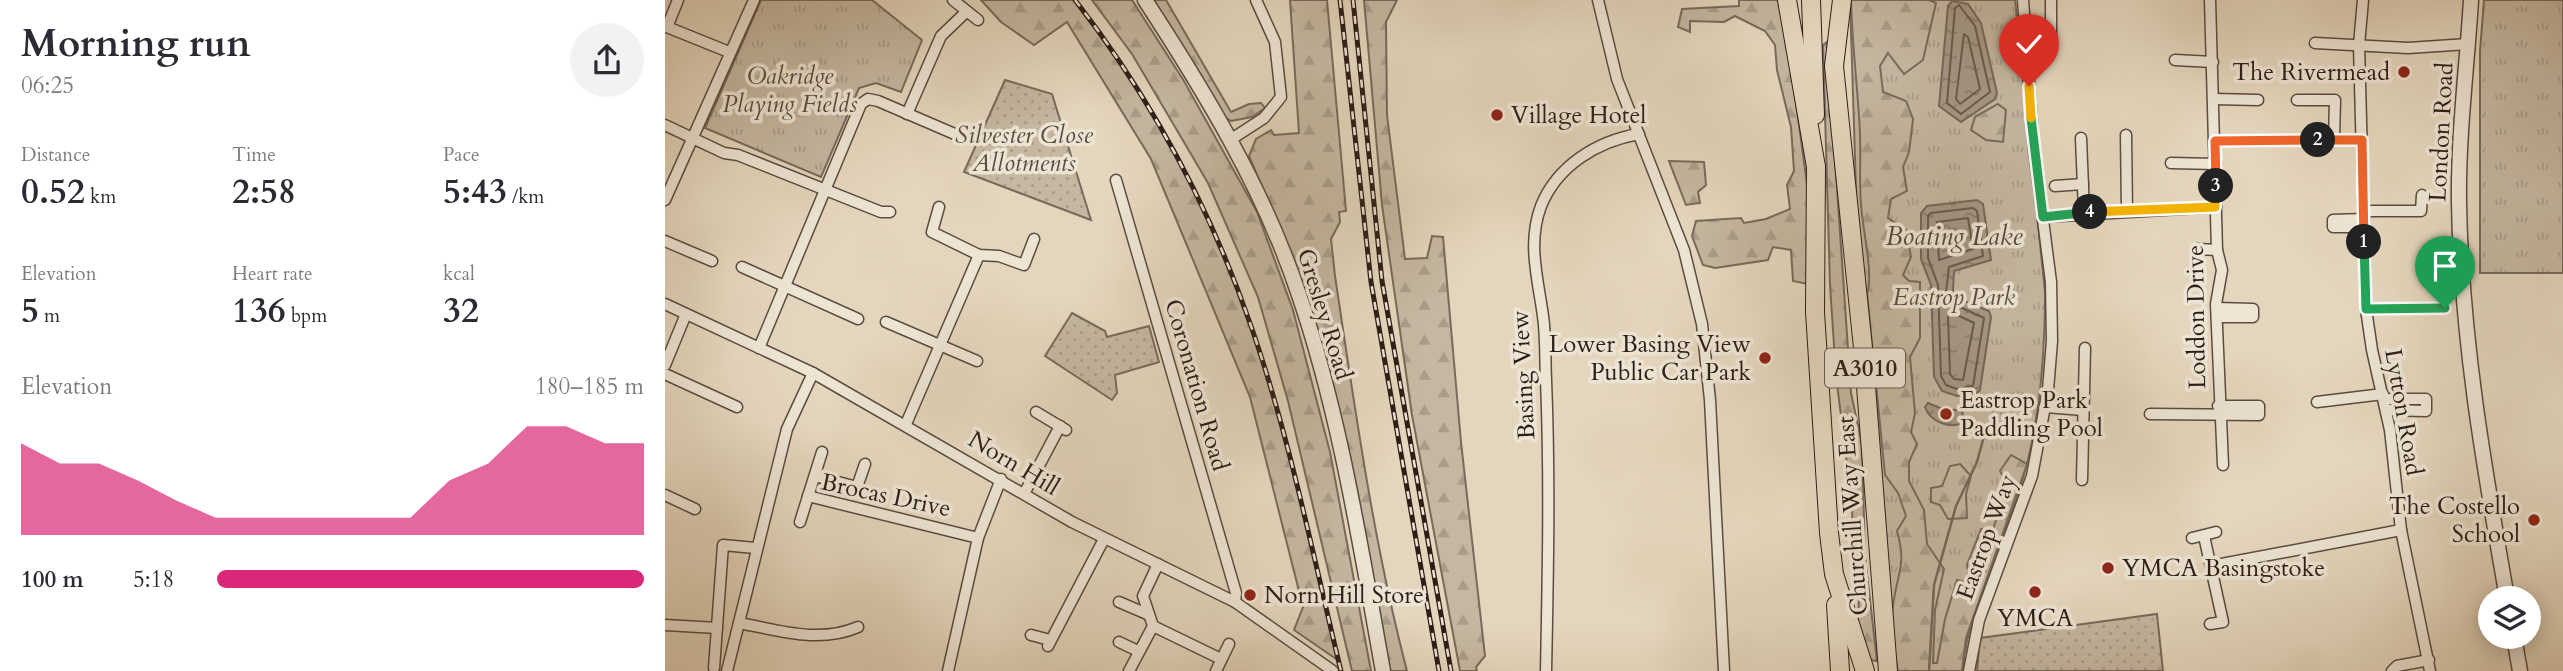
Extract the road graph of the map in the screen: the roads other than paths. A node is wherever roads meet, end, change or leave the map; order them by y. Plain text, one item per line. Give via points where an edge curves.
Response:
1 (678, 0) edge
2 (754, 0) edge
3 (953, 0) edge
4 (1145, 0) edge
5 (1255, 0) edge
6 (1598, 0) edge
7 (1787, 0) edge
8 (1811, 0) edge
9 (1830, 0) edge
10 (1842, 0) edge
11 (2024, 0) edge
12 (2050, 0) edge
13 (2210, 0) edge
14 (2364, 0) edge
15 (2471, 0) edge
16 (965, 13) junction
17 (978, 20) dead end
18 (2025, 40) junction
19 (2315, 44) dead end
20 (2468, 44) junction
21 (2359, 45) junction
22 (729, 52) junction
23 (2175, 60) dead end
24 (2213, 62) junction
25 (1834, 66) junction
26 (2214, 99) junction
27 (2257, 100) dead end
28 (2297, 100) dead end
29 (907, 114) junction
30 (665, 125) edge
31 (1639, 134) junction
32 (2126, 135) dead end
33 (692, 138) junction
34 (964, 138) dead end
35 (2081, 138) dead end
36 (2334, 139) junction
37 (1230, 140) junction
38 (2362, 140) junction
39 (2215, 141) junction
40 (2171, 163) dead end
41 (2216, 164) junction
42 (1816, 167) junction
43 (1117, 180) dead end
44 (2083, 184) junction
45 (2055, 186) dead end
46 (827, 191) junction
47 (2422, 195) dead end
48 (665, 200) edge
49 (939, 207) dead end
50 (2215, 207) junction
51 (2127, 211) junction
52 (890, 212) dead end
53 (2084, 212) junction
54 (2043, 217) junction
55 (2364, 219) junction
56 (1034, 239) dead end
57 (665, 241) edge
58 (2198, 249) dead end
59 (2217, 250) junction
60 (979, 255) junction
61 (712, 261) dead end
62 (743, 267) dead end
63 (785, 286) junction
64 (665, 304) edge
65 (2445, 308) dead end
66 (2366, 309) junction
67 (686, 314) junction
68 (858, 319) dead end
69 (886, 322) dead end
70 (939, 344) junction
71 (759, 348) junction
72 (2085, 348) dead end
73 (977, 361) dead end
74 (665, 365) edge
75 (813, 373) junction
76 (665, 374) edge
77 (2385, 401) junction
78 (2317, 402) dead end
79 (737, 407) dead end
80 (2046, 407) junction
81 (2083, 410) junction
82 (2219, 411) junction
83 (1036, 412) dead end
84 (2151, 414) dead end
85 (906, 424) junction
86 (822, 452) dead end
87 (865, 464) dead end
88 (2223, 465) dead end
89 (815, 476) junction
90 (1001, 479) junction
91 (2082, 480) dead end
92 (1024, 494) junction
93 (665, 495) edge
94 (808, 496) junction
95 (695, 509) dead end
96 (800, 522) dead end
97 (2401, 530) junction
98 (2216, 532) dead end
99 (2204, 536) junction
100 (978, 538) junction
101 (2192, 538) dead end
102 (1104, 539) junction
103 (755, 548) junction
104 (1158, 564) junction
105 (2211, 566) junction
106 (1834, 574) junction
107 (2505, 586) edge
108 (1119, 602) dead end
109 (1235, 602) junction
110 (1147, 614) junction
111 (1885, 622) junction
112 (739, 623) junction
113 (2210, 624) dead end
114 (665, 625) edge
115 (858, 626) dead end
116 (1153, 626) junction
117 (717, 628) junction
118 (1031, 635) dead end
119 (1119, 642) dead end
120 (1229, 644) dead end
121 (2516, 649) edge
122 (1138, 651) junction
123 (1221, 659) junction
124 (2430, 665) edge
125 (714, 668) dead end
126 (1330, 669) edge
127 (727, 671) edge
128 (948, 671) edge
129 (1129, 671) edge
130 (1216, 671) edge
131 (1383, 671) edge
132 (1546, 671) edge
133 (1724, 671) edge
134 (1840, 671) edge
135 (1865, 671) edge
136 (1888, 671) edge
137 (1894, 671) edge
138 (1969, 671) edge
139 (2392, 671) edge
140 (2520, 671) edge

1 - 22 street via 667,27
2 - 22 street
3 - 16 street
4 - 37 street, Gresley Road
5 - 37 street via 1275,42 1281,97 1264,118
6 - 31 street via 1614,68
7 - 42 main road
8 - 42 main road
9 - 25 main road
10 - 25 main road
11 - 18 street, Eastrop Way
12 - 18 street via 2051,43
13 - 24 street, Loddon Drive
14 - 21 street, Lytton Road
15 - 20 street, London Road
16 - 17 street
16 - 29 street via 941,36
18 - 54 street, Eastrop Way
19 - 21 street
20 - 21 street
20 - 107 street, London Road via 2460,189 2462,259 2479,439
21 - 38 street, Lytton Road
22 - 33 street
23 - 24 street
24 - 26 street, Loddon Drive
25 - 111 main road, Churchill Way East / A3010
26 - 27 street
26 - 39 street, Loddon Drive
28 - 36 street via 2335,100
29 - 34 street
29 - 46 street via 878,101 868,99 861,104
30 - 33 street
31 - 132 street, Basing View via 1595,147 1566,169 1547,193 1536,228 1534,256 1544,320 1547,423
31 - 133 street via 1684,250 1702,324
32 - 51 street
33 - 46 street
33 - 48 street
35 - 44 street
36 - 38 street
36 - 39 street
37 - 131 street, Gresley Road via 1275,234 1306,318 1348,482
38 - 55 street, Lytton Road
39 - 41 street, Loddon Drive
40 - 41 street
41 - 50 street, Loddon Drive
42 - 106 main road, Churchill Way East / A3010 via 1819,409
43 - 109 street, Coronation Road
44 - 45 street
44 - 53 street
46 - 52 street
46 - 63 street
47 - 55 street via 2421,211
49 - 60 street via 932,232
50 - 51 street
50 - 59 street, Loddon Drive
51 - 53 street
53 - 54 street
54 - 80 street, Eastrop Way via 2053,314
55 - 66 street, Lytton Road
56 - 60 street via 1024,265
57 - 61 street
58 - 59 street
59 - 82 street, Loddon Drive via 2222,270 2217,313
60 - 70 street
62 - 63 street
63 - 68 street
63 - 71 street
64 - 67 street, Norn Hill
65 - 66 street
66 - 77 street, Lytton Road
67 - 71 street, Norn Hill
67 - 74 street
69 - 70 street
70 - 73 street
70 - 85 street
71 - 75 street, Norn Hill
72 - 81 street
75 - 85 street, Norn Hill
75 - 103 street via 787,429
76 - 79 street
77 - 78 street
77 - 97 street, Lytton Road
80 - 81 street
80 - 138 street, Eastrop Way via 2032,476 1979,620
81 - 91 street
82 - 84 street
82 - 88 street, Loddon Drive
83 - 92 street via 1063,428
85 - 90 street, Norn Hill
86 - 89 street
87 - 89 street via 857,487
89 - 94 street
90 - 92 street, Norn Hill
90 - 100 street
92 - 102 street, Norn Hill
93 - 95 street
94 - 96 street, Brocas Drive
94 - 100 street, Brocas Drive
97 - 105 street
97 - 124 street, Lytton Road
98 - 99 street
99 - 101 street
99 - 105 street
100 - 128 street
102 - 104 street, Norn Hill
102 - 118 street via 1049,643
103 - 112 street
103 - 117 street via 723,545
104 - 109 street, Norn Hill
104 - 110 street via 1144,588
105 - 113 street via 2223,622
106 - 134 main road
106 - 135 main road, Churchill Way East / A3010
108 - 110 street
109 - 126 street, Norn Hill
110 - 116 street
111 - 136 main road, Churchill Way East / A3010
111 - 137 main road
112 - 115 street via 817,636 839,635
112 - 127 street
114 - 117 street
116 - 122 street
116 - 123 street
117 - 125 street
119 - 122 street
120 - 123 street
121 - 140 street
122 - 129 street
123 - 130 street
124 - 139 street via 2397,666

